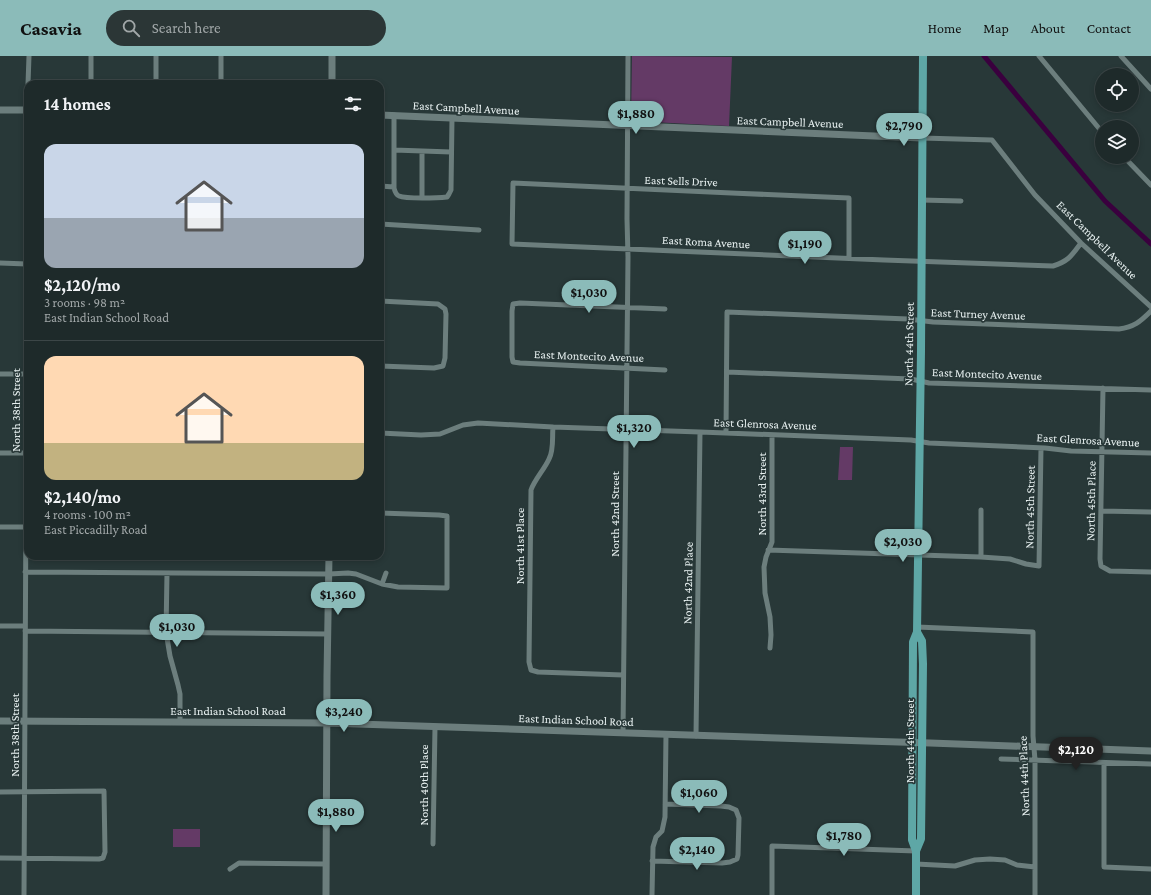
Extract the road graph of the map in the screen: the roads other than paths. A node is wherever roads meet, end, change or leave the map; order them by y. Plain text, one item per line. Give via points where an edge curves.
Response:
1 (29, 56) edge
2 (91, 56) edge
3 (156, 56) edge
4 (221, 56) edge
5 (332, 56) edge
6 (628, 56) edge
7 (923, 56) edge
8 (1039, 56) edge
9 (1121, 56) edge
10 (28, 80) edge
11 (91, 80) edge
12 (156, 80) edge
13 (221, 80) edge
14 (332, 80) edge
15 (1151, 89) edge
16 (0, 110) edge
17 (24, 110) edge
18 (384, 115) edge
19 (394, 115) junction
20 (452, 118) junction
21 (1095, 124) edge
22 (627, 126) junction
23 (922, 138) junction
24 (394, 150) junction
25 (422, 151) junction
26 (451, 152) junction
27 (1131, 164) edge
28 (1151, 185) edge
29 (384, 186) edge
30 (394, 187) junction
31 (628, 189) junction
32 (422, 198) junction
33 (921, 200) junction
34 (961, 201) dead end
35 (384, 224) edge
36 (479, 230) dead end
37 (1081, 243) junction
38 (512, 244) joint
39 (628, 248) junction
40 (850, 258) junction
41 (921, 261) junction
42 (0, 263) edge
43 (24, 264) edge
44 (384, 301) edge
45 (1151, 306) edge
46 (628, 308) junction
47 (665, 309) dead end
48 (1151, 312) edge
49 (921, 321) junction
50 (384, 366) edge
51 (627, 368) junction
52 (665, 370) dead end
53 (726, 372) junction
54 (0, 374) edge
55 (24, 374) edge
56 (920, 381) junction
57 (1103, 388) junction
58 (1151, 390) edge
59 (553, 427) junction
60 (626, 429) junction
61 (700, 432) junction
62 (384, 433) edge
63 (726, 433) junction
64 (772, 435) junction
65 (919, 442) junction
66 (1041, 448) junction
67 (24, 450) edge
68 (1102, 452) junction
69 (0, 453) edge
70 (1151, 453) edge
71 (981, 510) dead end
72 (1101, 511) junction
73 (1151, 512) edge
74 (384, 513) edge
75 (0, 527) edge
76 (24, 527) edge
77 (768, 550) junction
78 (918, 555) junction
79 (981, 557) junction
80 (25, 560) edge
81 (329, 560) edge
82 (25, 572) junction
83 (1151, 572) edge
84 (167, 573) junction
85 (329, 574) junction
86 (386, 574) dead end
87 (382, 584) junction
88 (0, 626) edge
89 (25, 629) junction
90 (917, 630) junction
91 (166, 632) junction
92 (328, 634) junction
93 (770, 648) dead end
94 (624, 675) junction
95 (0, 721) edge
96 (25, 721) junction
97 (180, 722) junction
98 (327, 723) junction
99 (435, 727) junction
100 (623, 733) junction
101 (666, 734) junction
102 (696, 736) junction
103 (912, 742) junction
104 (922, 743) junction
105 (1034, 747) junction
106 (1151, 751) edge
107 (1001, 759) dead end
108 (1035, 760) junction
109 (1104, 763) junction
110 (1151, 764) edge
111 (24, 791) junction
112 (0, 792) edge
113 (665, 804) junction
114 (433, 844) dead end
115 (916, 851) junction
116 (0, 858) edge
117 (24, 858) junction
118 (652, 861) junction
119 (326, 864) junction
120 (916, 864) junction
121 (1035, 866) junction
122 (230, 869) dead end
123 (1151, 869) edge
124 (24, 895) edge
125 (326, 895) edge
126 (652, 895) edge
127 (772, 895) edge
128 (916, 895) edge
129 (1035, 895) edge

1 - 10 street
2 - 11 street
3 - 12 street
4 - 13 street
5 - 14 main road
6 - 22 street, North 42nd Street
7 - 23 main road, North 44th Street
8 - 21 street
9 - 15 street
16 - 17 main road
18 - 19 main road, East Campbell Avenue
19 - 20 main road, East Campbell Avenue
19 - 24 street
20 - 22 main road, East Campbell Avenue
20 - 26 street
22 - 23 main road, East Campbell Avenue
22 - 31 street, North 42nd Street
23 - 33 main road, North 44th Street
23 - 37 street, East Campbell Avenue via 992,140 1035,195
24 - 25 street
24 - 30 street
25 - 26 street
25 - 32 street
26 - 32 street via 450,194 447,197
27 - 28 street
29 - 30 street
30 - 32 street via 399,196
31 - 38 street, East Sells Drive via 513,183
31 - 39 street, North 42nd Street
31 - 40 street, East Sells Drive via 850,198
33 - 34 street
33 - 41 main road, North 44th Street
35 - 36 street
37 - 41 street, East Roma Avenue via 1070,258 1053,266
37 - 45 street, East Campbell Avenue
38 - 39 street, East Roma Avenue
39 - 40 street, East Roma Avenue
39 - 46 street, North 42nd Street
40 - 41 street, East Roma Avenue
41 - 49 main road, North 44th Street
42 - 43 street
44 - 50 street via 438,304 445,309 446,314 443,366
46 - 47 street
46 - 51 street, North 42nd Street
46 - 51 street, East Montecito Avenue via 520,303 513,304 512,311 513,362
48 - 49 street, East Turney Avenue via 1131,327 1119,329
49 - 53 street, East Turney Avenue via 727,312
49 - 56 main road, North 44th Street
51 - 52 street, East Montecito Avenue
51 - 60 street, North 42nd Street
53 - 56 street, East Montecito Avenue
53 - 63 street
54 - 55 street
56 - 57 street, East Montecito Avenue
56 - 65 main road, North 44th Street
57 - 58 street, East Montecito Avenue
57 - 68 street, North 45th Place
59 - 60 street, East Glenrosa Avenue
59 - 62 street, East Glenrosa Avenue via 478,422 440,434
59 - 94 street, North 41st Place via 550,458 531,490 531,670
60 - 61 street, East Glenrosa Avenue
60 - 94 street, North 42nd Street
61 - 63 street, East Glenrosa Avenue
61 - 102 street, North 42nd Place
63 - 64 street, East Glenrosa Avenue
64 - 65 street, East Glenrosa Avenue
64 - 77 street, North 43rd Street via 772,542
65 - 66 street, East Glenrosa Avenue
65 - 78 main road, North 44th Street
66 - 68 street, East Glenrosa Avenue
66 - 79 street, North 45th Street via 1039,566 1010,559
67 - 69 street
68 - 70 street, East Glenrosa Avenue
68 - 72 street, North 45th Place
71 - 79 street
72 - 73 street
72 - 83 street, North 45th Place via 1101,566 1110,571
74 - 87 street via 447,516 447,588 398,587
75 - 76 street
77 - 78 street
77 - 93 street, North 43rd Street via 765,594 770,617
78 - 79 street
78 - 90 main road, North 44th Street
80 - 82 street, North 38th Street
81 - 85 main road
82 - 84 street
82 - 89 street, North 38th Street
84 - 85 street
84 - 91 street
85 - 87 street via 356,574
85 - 92 main road
86 - 87 street
88 - 89 street
89 - 91 street
89 - 96 street, North 38th Street
90 - 103 main road, North 44th Street via 913,642
90 - 104 main road, North 44th Street via 922,641
90 - 105 street, North 44th Place via 1033,632
91 - 92 street
91 - 97 street via 180,694
92 - 98 main road
94 - 100 street, North 42nd Street
95 - 96 main road, East Indian School Road
96 - 97 main road, East Indian School Road
96 - 111 street, North 38th Street
97 - 98 main road, East Indian School Road
98 - 99 main road, East Indian School Road
98 - 119 main road
99 - 100 main road, East Indian School Road
99 - 114 street, North 40th Place
100 - 101 main road, East Indian School Road
101 - 102 main road, East Indian School Road
101 - 113 street
102 - 103 main road, East Indian School Road
103 - 104 main road, East Indian School Road
103 - 115 main road, North 44th Street via 912,840
104 - 105 main road, East Indian School Road
104 - 115 main road, North 44th Street via 921,838
105 - 106 main road, East Indian School Road
105 - 108 street, North 44th Place
107 - 108 street
108 - 109 street
108 - 121 street, North 44th Place
109 - 110 street
109 - 123 street via 1104,867
111 - 112 street
111 - 117 street, North 38th Street
111 - 117 street via 104,791 105,852 103,858 99,859
113 - 118 street via 664,823 662,831 654,841
113 - 118 street via 721,806 736,810 739,818 739,851 737,859 722,863
115 - 120 main road, North 44th Street
115 - 127 street via 772,846
116 - 117 street
117 - 124 street, North 38th Street
118 - 126 street
119 - 122 street via 239,863
119 - 125 main road
120 - 121 street via 955,866 990,859
120 - 128 main road, North 44th Street
121 - 129 street, North 44th Place

